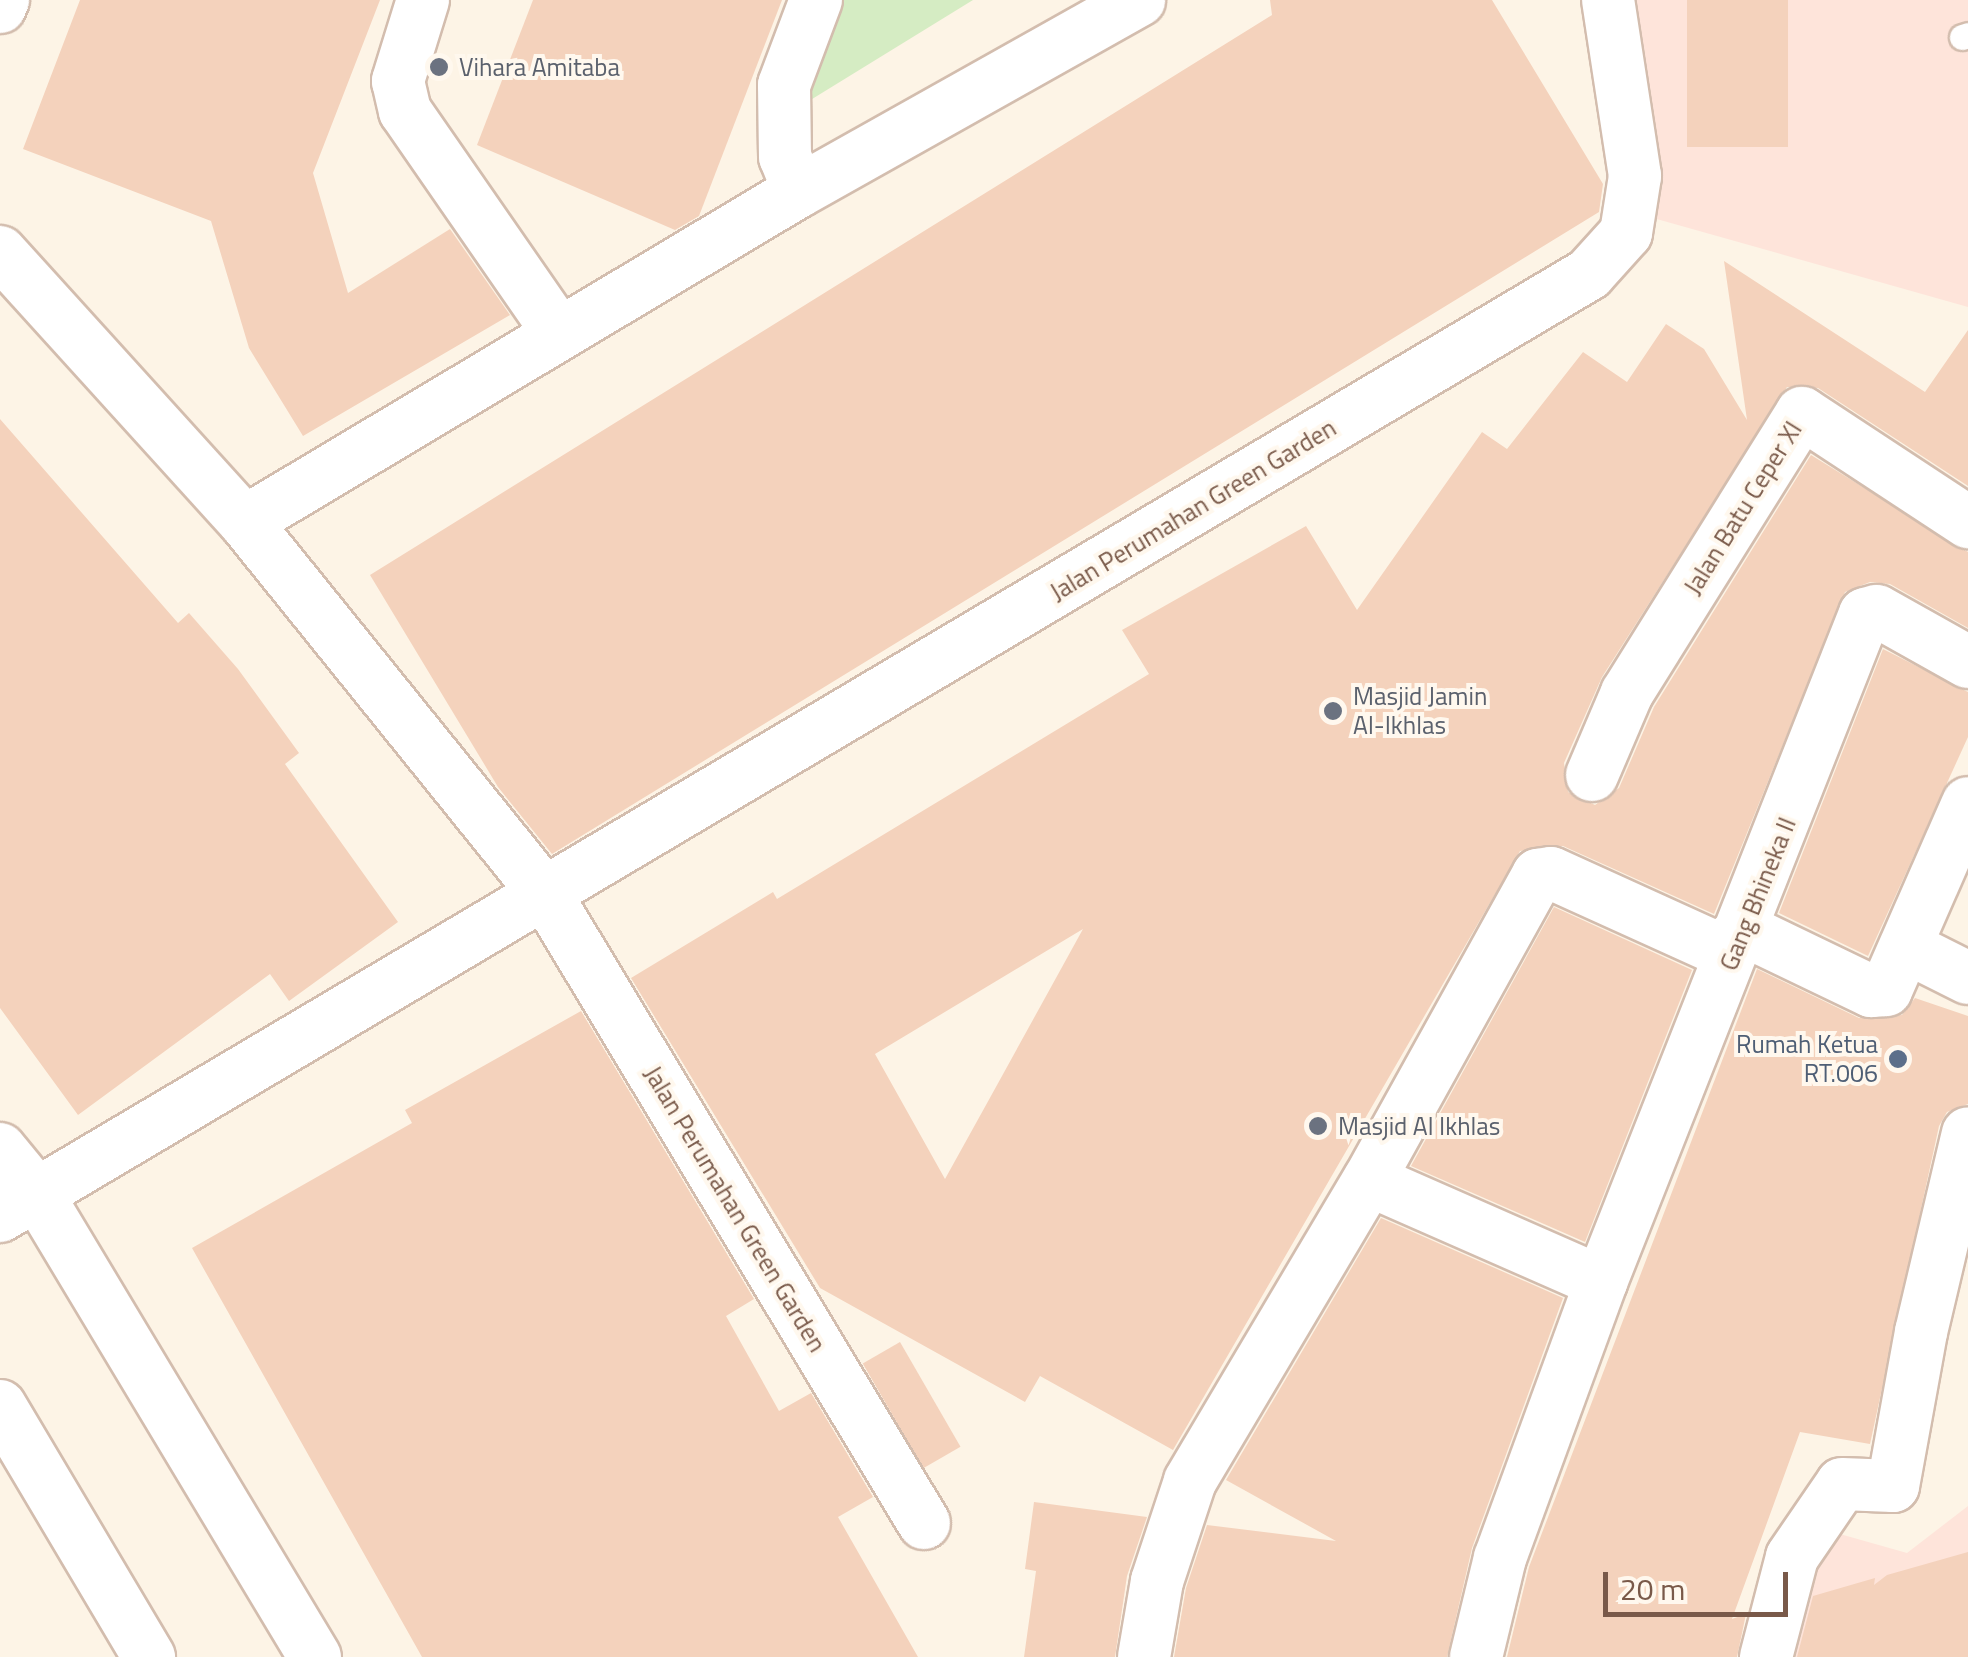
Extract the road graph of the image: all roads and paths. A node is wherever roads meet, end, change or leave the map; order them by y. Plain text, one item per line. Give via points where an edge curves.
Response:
1 (423, 0) edge
2 (816, 0) edge
3 (1138, 0) edge
4 (1608, 0) edge
5 (799, 191) junction
6 (0, 252) edge
7 (558, 332) junction
8 (245, 522) junction
9 (1968, 522) edge
10 (1968, 662) edge
11 (1592, 775) dead end
12 (1968, 803) edge
13 (546, 895) junction
14 (1744, 930) junction
15 (1896, 968) junction
16 (1968, 978) edge
17 (1968, 1133) edge
18 (0, 1150) edge
19 (1368, 1180) junction
20 (19, 1205) edge
21 (1601, 1282) junction
22 (0, 1406) edge
23 (924, 1523) dead end
24 (148, 1657) edge
25 (315, 1657) edge
26 (1144, 1657) edge
27 (1476, 1657) edge
28 (1766, 1657) edge

1 - 7 street via 398,81 405,111
2 - 5 street via 784,85 785,157
3 - 5 street
4 - 13 street, Jalan Perumahan Green Garden via 1635,176 1626,233 1589,274
5 - 7 street
6 - 8 street, Jalan Perumahan Green Garden
7 - 8 street
8 - 13 street, Jalan Perumahan Green Garden
9 - 11 street, Jalan Batu Ceper XI via 1802,413 1627,693
10 - 14 street, Gang Bhineka II via 1877,611 1865,614
12 - 15 street
13 - 20 street, Jalan Perumahan Green Garden
13 - 23 street, Jalan Perumahan Green Garden
14 - 15 street via 1871,990
14 - 19 street via 1720,948 1712,946 1551,873 1538,875
14 - 21 street, Gang Bhineka II
15 - 16 street
17 - 28 street via 1920,1332 1893,1486 1842,1484 1792,1558
18 - 20 street
19 - 21 street
19 - 26 street via 1190,1481 1157,1581
20 - 25 street
21 - 27 street, Gang Bhineka II via 1500,1558
22 - 24 street

